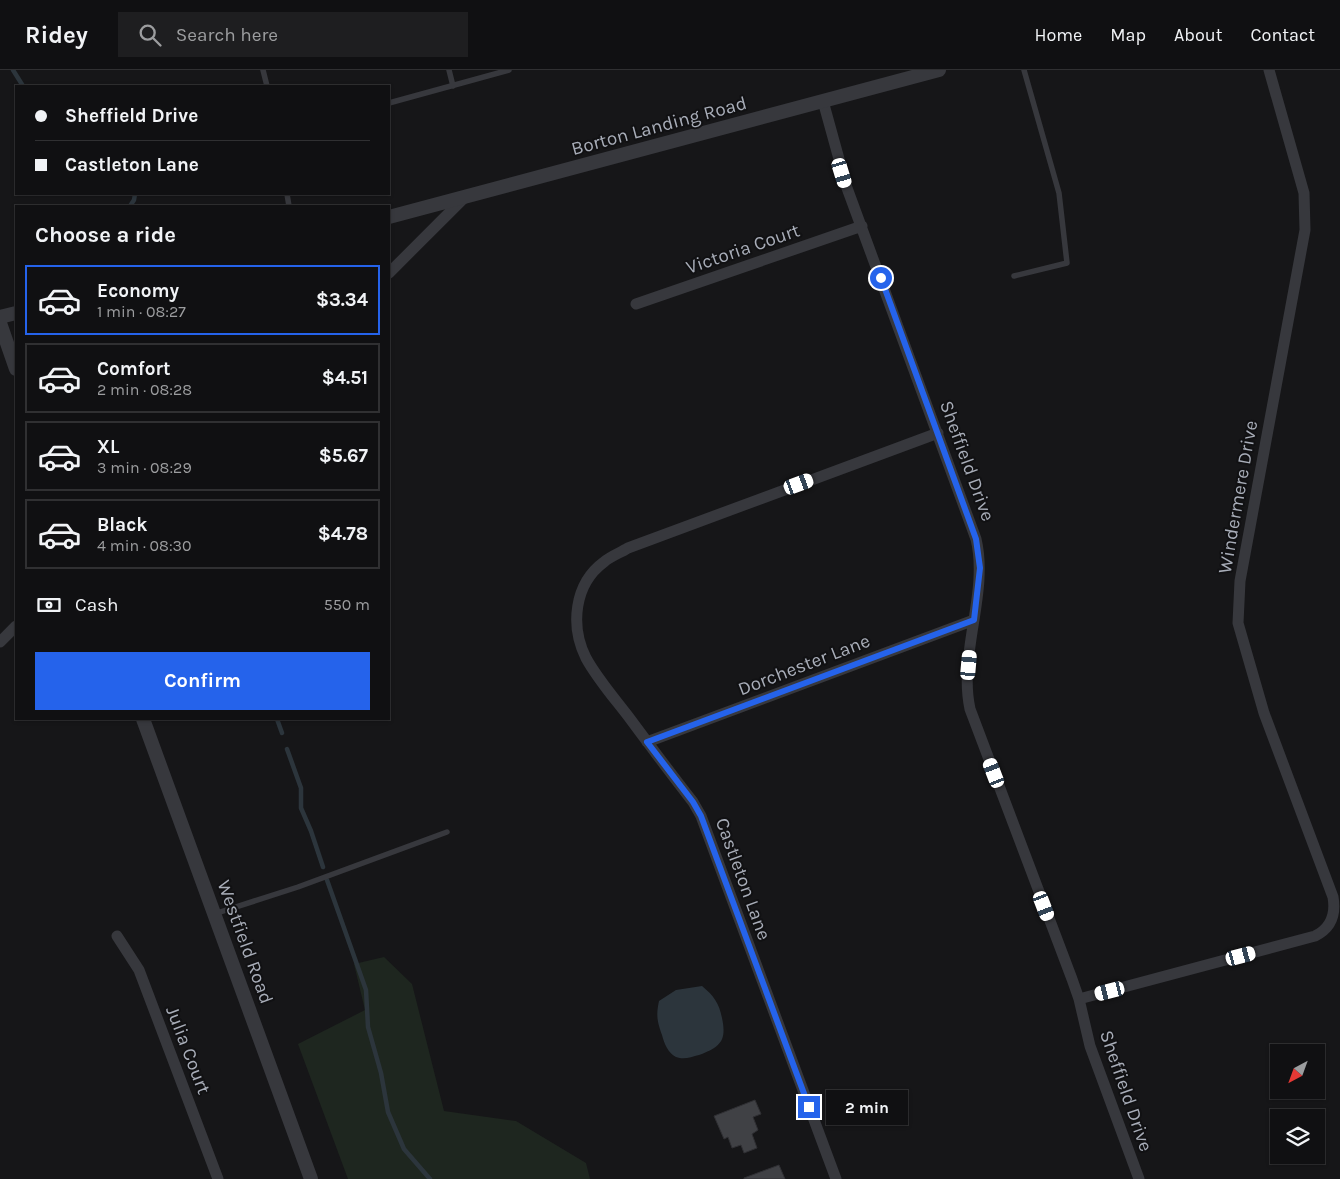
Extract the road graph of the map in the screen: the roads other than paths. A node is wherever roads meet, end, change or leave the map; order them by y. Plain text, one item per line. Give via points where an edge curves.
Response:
1 (262, 70) edge
2 (449, 70) edge
3 (1024, 70) edge
4 (1269, 70) edge
5 (505, 71) edge
6 (933, 71) edge
7 (267, 85) edge
8 (453, 86) junction
9 (823, 101) junction
10 (390, 104) edge
11 (464, 198) junction
12 (390, 217) edge
13 (862, 226) junction
14 (390, 272) edge
15 (1014, 276) dead end
16 (636, 304) dead end
17 (15, 313) edge
18 (0, 317) edge
19 (0, 324) edge
20 (15, 366) edge
21 (938, 433) junction
22 (974, 620) junction
23 (15, 627) edge
24 (0, 642) edge
25 (142, 720) edge
26 (647, 742) junction
27 (447, 832) dead end
28 (214, 914) junction
29 (117, 936) dead end
30 (1079, 999) junction
31 (218, 1179) edge
32 (311, 1179) edge
33 (836, 1179) edge
34 (1139, 1179) edge

1 - 7 lane
2 - 8 lane
3 - 15 lane via 1059,193 1067,263
4 - 30 street, Windermere Drive via 1304,193 1305,230 1240,581 1238,623 1264,713 1334,897 1334,912 1332,921 1320,934 1306,939
5 - 8 lane
6 - 9 street, Borton Landing Road
8 - 10 lane
9 - 11 street, Borton Landing Road
9 - 13 street, Sheffield Drive via 847,188
11 - 12 street, Borton Landing Road
11 - 14 street
13 - 16 street, Victoria Court
13 - 21 street, Sheffield Drive
17 - 18 street
19 - 20 street
21 - 22 street, Sheffield Drive via 978,548 980,568
21 - 26 street, Castleton Lane via 628,548 596,570 583,589 577,608 577,628 582,647 589,664
22 - 26 street, Dorchester Lane
22 - 30 street, Sheffield Drive via 968,679 970,709
23 - 24 street
25 - 28 street, Westfield Road
26 - 33 street, Castleton Lane via 701,816
27 - 28 lane
28 - 32 street, Westfield Road
29 - 31 street, Julia Court via 139,970
30 - 34 street, Sheffield Drive via 1093,1055

